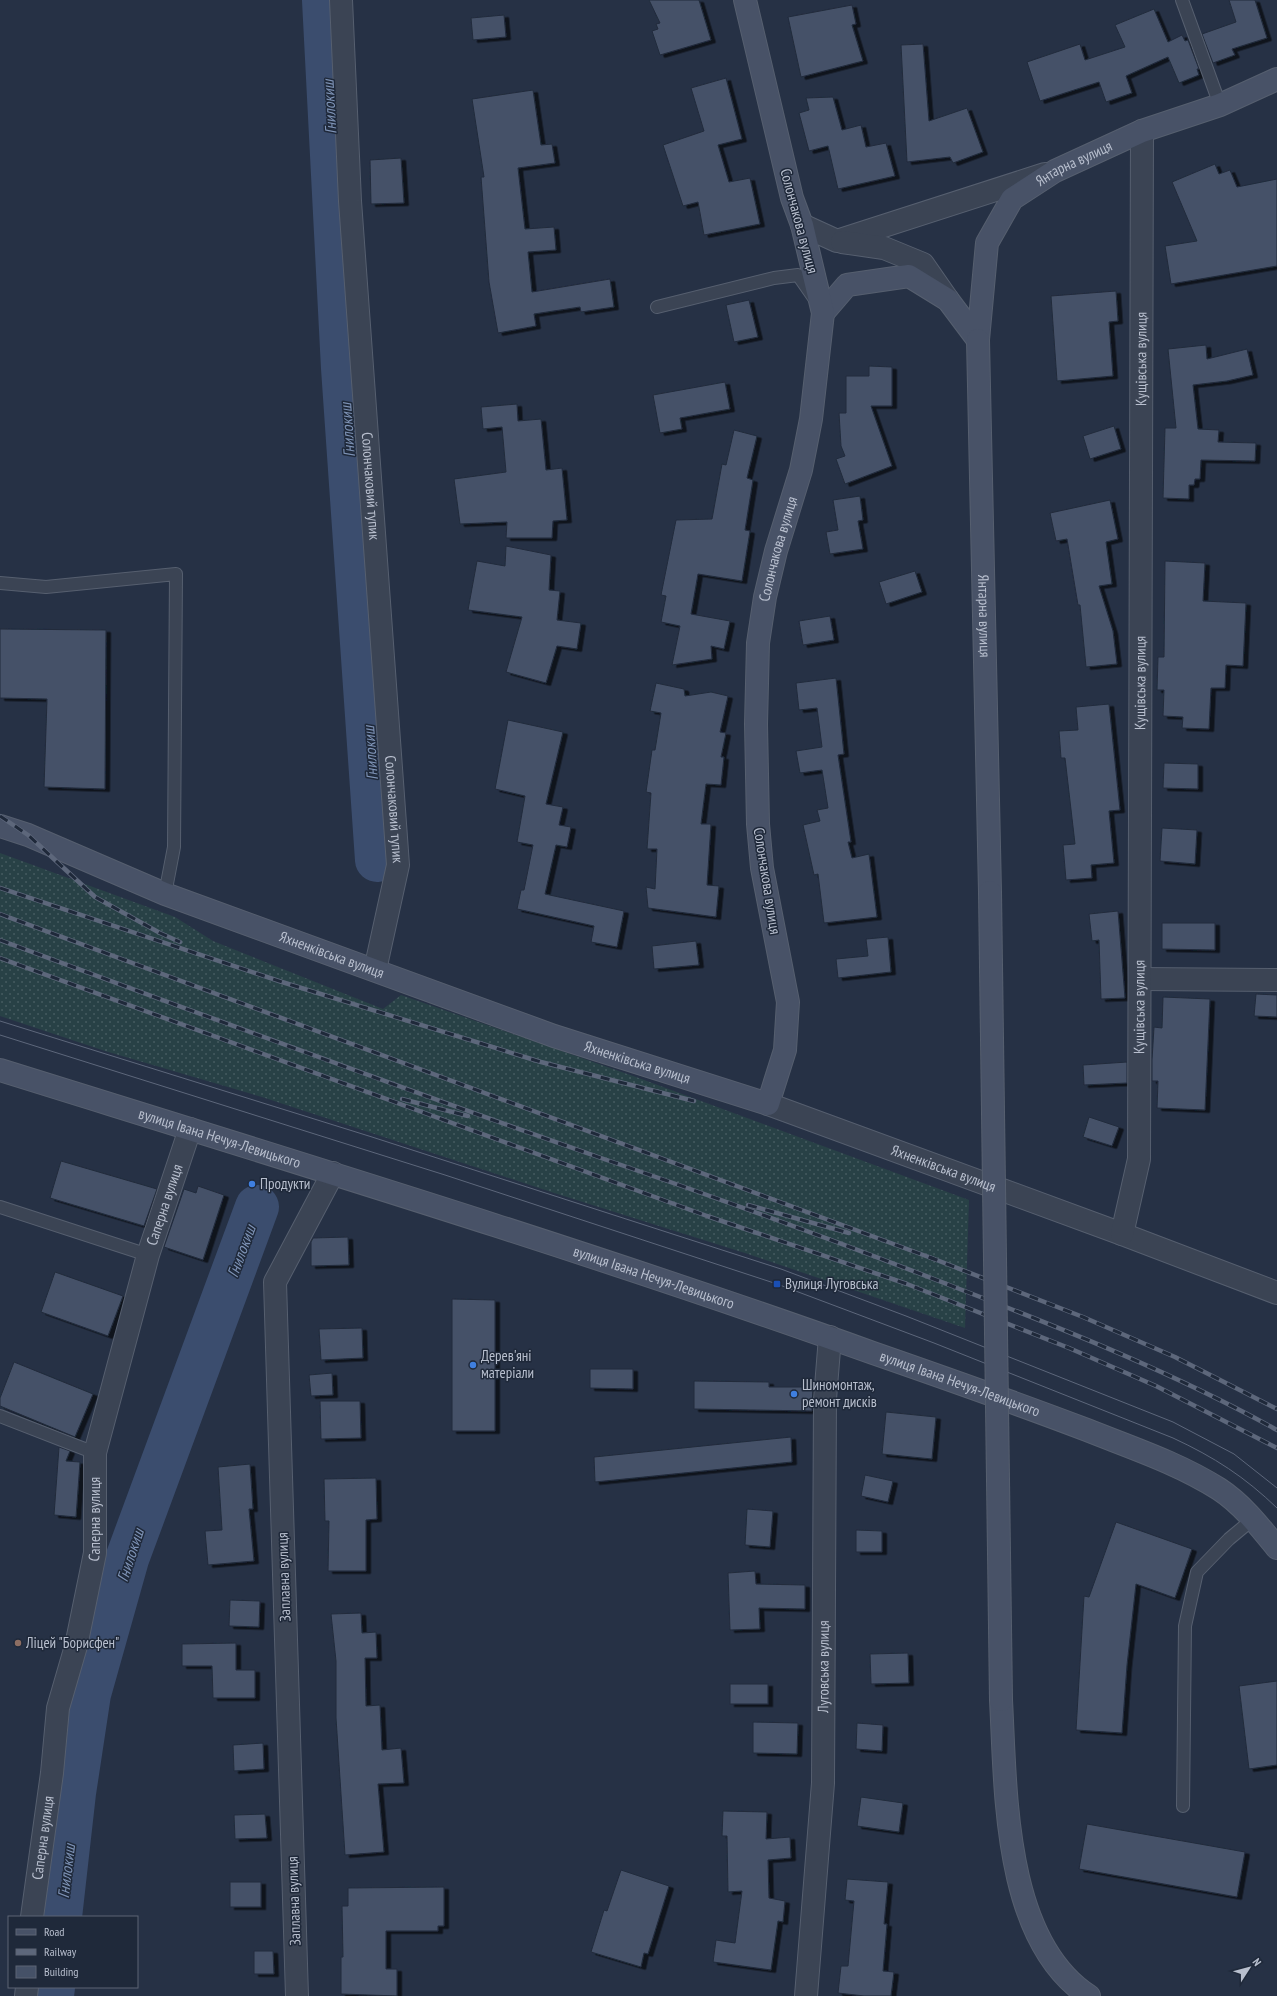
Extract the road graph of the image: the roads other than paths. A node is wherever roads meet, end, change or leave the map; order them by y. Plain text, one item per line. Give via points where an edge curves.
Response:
1 (340, 0) edge
2 (745, 0) edge
3 (1182, 0) edge
4 (1277, 79) edge
5 (1220, 105) junction
6 (1142, 131) junction
7 (1055, 171) junction
8 (802, 225) junction
9 (837, 241) junction
10 (948, 300) junction
11 (657, 307) dead end
12 (823, 313) junction
13 (978, 340) junction
14 (0, 583) edge
15 (0, 826) edge
16 (165, 894) junction
17 (375, 970) junction
18 (1141, 979) junction
19 (1277, 980) edge
20 (0, 1070) edge
21 (768, 1104) junction
22 (190, 1129) junction
23 (333, 1173) junction
24 (0, 1207) edge
25 (1122, 1234) junction
26 (148, 1254) junction
27 (1277, 1293) edge
28 (830, 1337) junction
29 (0, 1416) edge
30 (95, 1453) junction
31 (1253, 1519) junction
32 (1277, 1548) edge
33 (1182, 1806) dead end
34 (32, 1916) edge
35 (297, 1996) edge
36 (806, 1996) edge
37 (1090, 1996) edge

1 - 17 street, Солончаковий тупик via 350,201 398,865
2 - 8 main road, Солончакова вулиця via 792,198
3 - 5 lane
4 - 5 main road, Янтарна вулиця
5 - 6 main road, Янтарна вулиця
6 - 7 main road, Янтарна вулиця
6 - 18 street, Кущівська вулиця
7 - 9 street
7 - 13 main road, Янтарна вулиця via 1012,199 987,243
8 - 9 street
8 - 12 main road, Солончакова вулиця
9 - 10 street via 884,248 923,264
10 - 12 main road via 909,276 847,284
10 - 13 main road
11 - 12 lane via 774,278 798,275
12 - 21 main road, Солончакова вулиця via 811,419 801,470 774,559 758,643 758,824 762,868 788,1002 785,1050
13 - 37 main road, Янтарна вулиця, bridge via 990,892 1001,1700 1008,1819 1021,1892 1033,1923 1045,1948 1063,1973
14 - 16 lane via 46,588 176,574 174,847
15 - 16 main road, Яхненківська вулиця via 28,835
16 - 17 main road, Яхненківська вулиця
17 - 21 main road, Яхненківська вулиця via 554,1036
18 - 19 street
18 - 25 street, Кущівська вулиця via 1140,1159
20 - 22 main road, вулиця Івана Нечуя-Левицького
21 - 25 street, Яхненківська вулиця
22 - 23 main road, вулиця Івана Нечуя-Левицького
22 - 26 street, Саперна вулиця
23 - 28 main road, вулиця Івана Нечуя-Левицького
23 - 35 street, Заплавна вулиця via 275,1282
24 - 26 lane
25 - 27 street, Яхненківська вулиця
26 - 30 street, Саперна вулиця
28 - 31 main road, вулиця Івана Нечуя-Левицького via 1147,1454 1184,1470 1222,1491
28 - 36 street, Луговська вулиця via 825,1399 823,1783
29 - 30 lane
30 - 34 street, Саперна вулиця via 95,1553 76,1646 58,1708
31 - 32 main road, вулиця Івана Нечуя-Левицького
31 - 33 lane via 1197,1572 1185,1626

